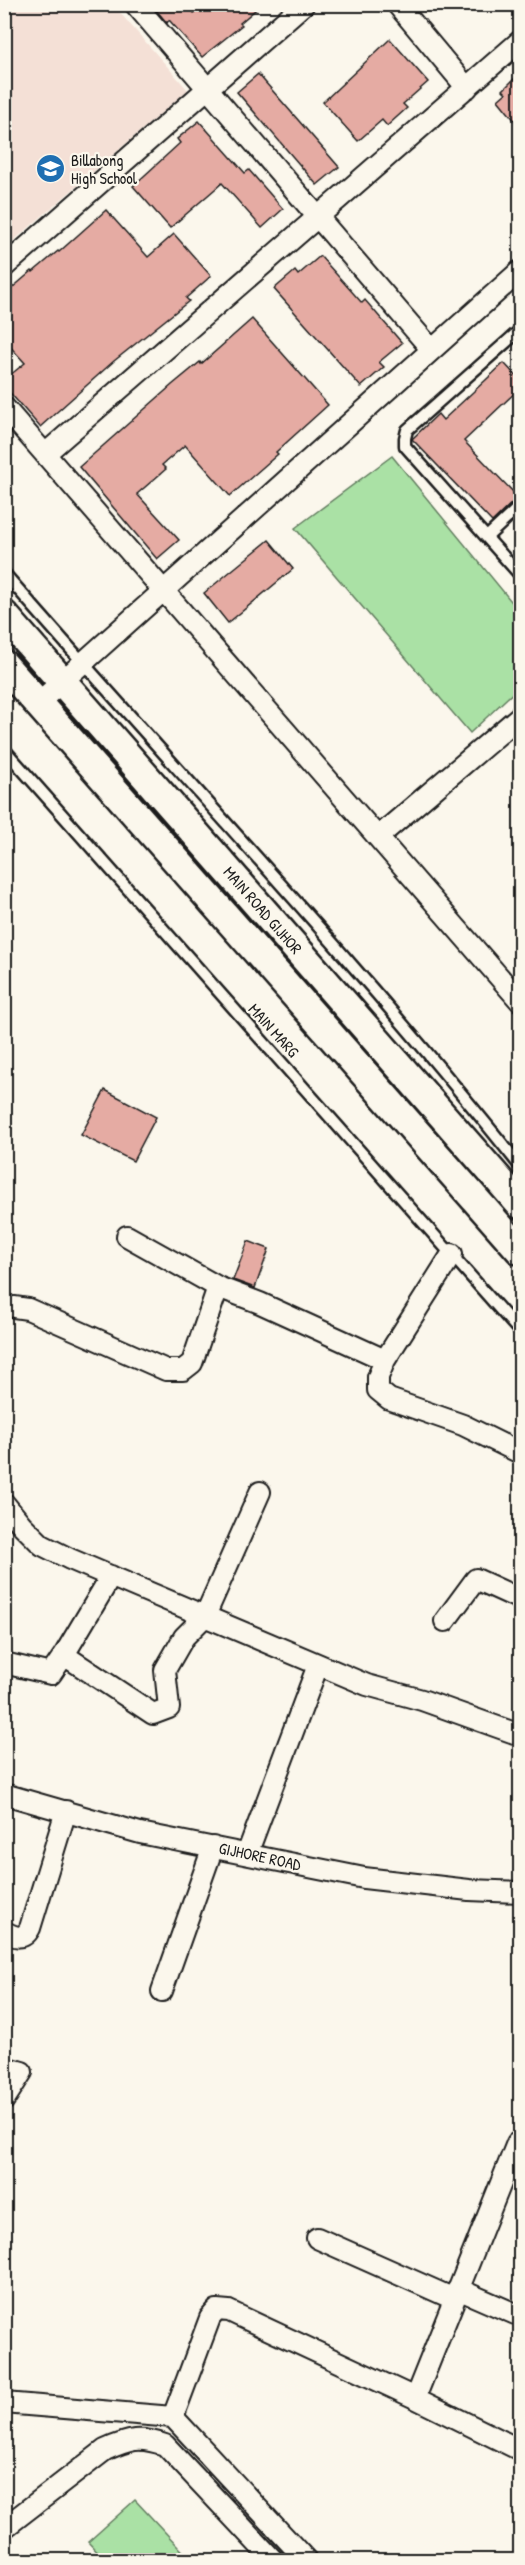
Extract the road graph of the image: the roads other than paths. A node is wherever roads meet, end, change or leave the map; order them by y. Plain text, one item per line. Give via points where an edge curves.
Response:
1 (135, 4) edge
2 (304, 4) edge
3 (397, 4) edge
4 (520, 41) edge
5 (467, 88) junction
6 (207, 89) junction
7 (318, 218) junction
8 (4, 267) edge
9 (520, 271) edge
10 (520, 330) edge
11 (432, 350) junction
12 (4, 407) edge
13 (45, 454) junction
14 (520, 506) edge
15 (488, 536) junction
16 (4, 573) edge
17 (520, 575) edge
18 (165, 590) junction
19 (4, 615) edge
20 (4, 665) edge
21 (73, 673) junction
22 (38, 704) junction
23 (520, 716) edge
24 (4, 749) edge
25 (378, 837) junction
26 (520, 1001) edge
27 (520, 1166) edge
28 (520, 1204) edge
29 (127, 1236) dead end
30 (520, 1250) edge
31 (452, 1254) junction
32 (218, 1287) junction
33 (14, 1307) dead end
34 (520, 1332) edge
35 (385, 1360) junction
36 (520, 1453) edge
37 (260, 1492) dead end
38 (4, 1503) edge
39 (111, 1576) junction
40 (520, 1599) edge
41 (205, 1616) junction
42 (444, 1621) dead end
43 (64, 1655) junction
44 (4, 1663) edge
45 (318, 1665) junction
46 (520, 1735) edge
47 (4, 1794) edge
48 (66, 1812) junction
49 (213, 1847) junction
50 (247, 1854) junction
51 (520, 1892) edge
52 (4, 1931) edge
53 (162, 1990) dead end
54 (4, 2067) edge
55 (4, 2100) edge
56 (519, 2140) edge
57 (316, 2238) dead end
58 (456, 2294) junction
59 (520, 2316) edge
60 (415, 2398) junction
61 (4, 2403) edge
62 (173, 2417) junction
63 (520, 2450) edge
64 (4, 2528) edge
65 (273, 2560) edge
66 (306, 2560) edge

1 - 6 street
2 - 6 street
3 - 5 street
4 - 5 street
5 - 7 street
6 - 7 street
6 - 8 street
7 - 11 street
7 - 13 street
9 - 11 street
10 - 15 lane via 408,430 405,438 405,446
11 - 18 street
12 - 13 street
13 - 18 street
14 - 15 lane
15 - 17 lane
16 - 21 lane
18 - 21 street
18 - 25 street
19 - 21 street, MAIN ROAD GIJHOR
20 - 22 street, MAIN ROAD GIJHOR
21 - 22 street
21 - 27 lane via 339,949
21 - 28 street, MAIN ROAD GIJHOR
22 - 30 street, MAIN ROAD GIJHOR
23 - 25 street
24 - 31 lane, MAIN MARG
25 - 26 street
29 - 32 street
31 - 34 lane, MAIN MARG
31 - 35 street
32 - 33 street via 192,1363 183,1370 166,1370 28,1309
32 - 35 street
35 - 36 street via 378,1390 389,1399 463,1425
37 - 41 street
38 - 39 street via 42,1545
39 - 41 street
39 - 43 street
40 - 42 street via 477,1580
41 - 43 street via 184,1637 165,1670 169,1708 153,1714
41 - 45 street
43 - 44 street via 51,1674
45 - 46 street
45 - 50 street
47 - 48 street, GIJHORE ROAD
48 - 49 street, GIJHORE ROAD via 140,1833
48 - 52 street via 27,1934 13,1936
49 - 50 street, GIJHORE ROAD
49 - 53 street
50 - 51 street, GIJHORE ROAD via 364,1878
54 - 55 street via 22,2072
56 - 58 street
57 - 58 street
58 - 59 street
58 - 60 street
60 - 62 street via 229,2311 217,2310 210,2318
60 - 63 street
61 - 62 street
62 - 66 street
64 - 65 street via 105,2450 145,2438 165,2445

